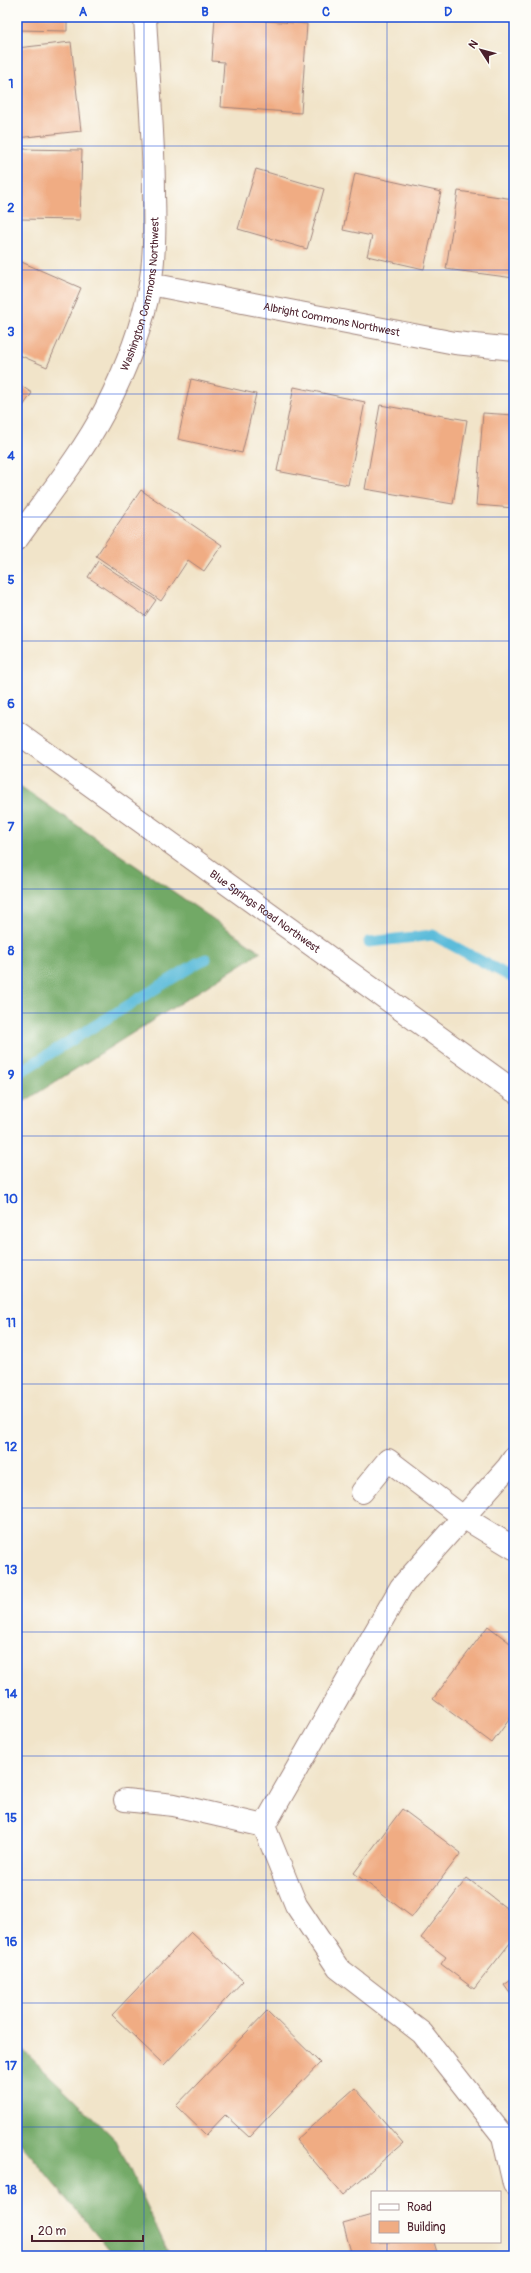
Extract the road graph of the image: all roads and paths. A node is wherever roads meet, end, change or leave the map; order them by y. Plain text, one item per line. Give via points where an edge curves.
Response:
1 (145, 17) edge
2 (150, 284) junction
3 (514, 349) edge
4 (17, 539) edge
5 (17, 732) edge
6 (514, 1091) edge
7 (514, 1458) edge
8 (362, 1492) dead end
9 (463, 1517) junction
10 (514, 1548) edge
11 (125, 1800) dead end
12 (264, 1826) junction
13 (514, 2184) edge

1 - 2 street, Washington Commons Northwest via 154,164 155,229
2 - 3 street, Albright Commons Northwest via 455,342
2 - 4 street, Washington Commons Northwest via 139,327 124,369 105,410 83,447
5 - 6 street, Blue Springs Road Northwest
7 - 9 street
8 - 9 street via 388,1460
9 - 10 street
9 - 12 street via 401,1587
11 - 12 street via 174,1805
12 - 13 street via 296,1905 338,1968 422,2033 503,2136

